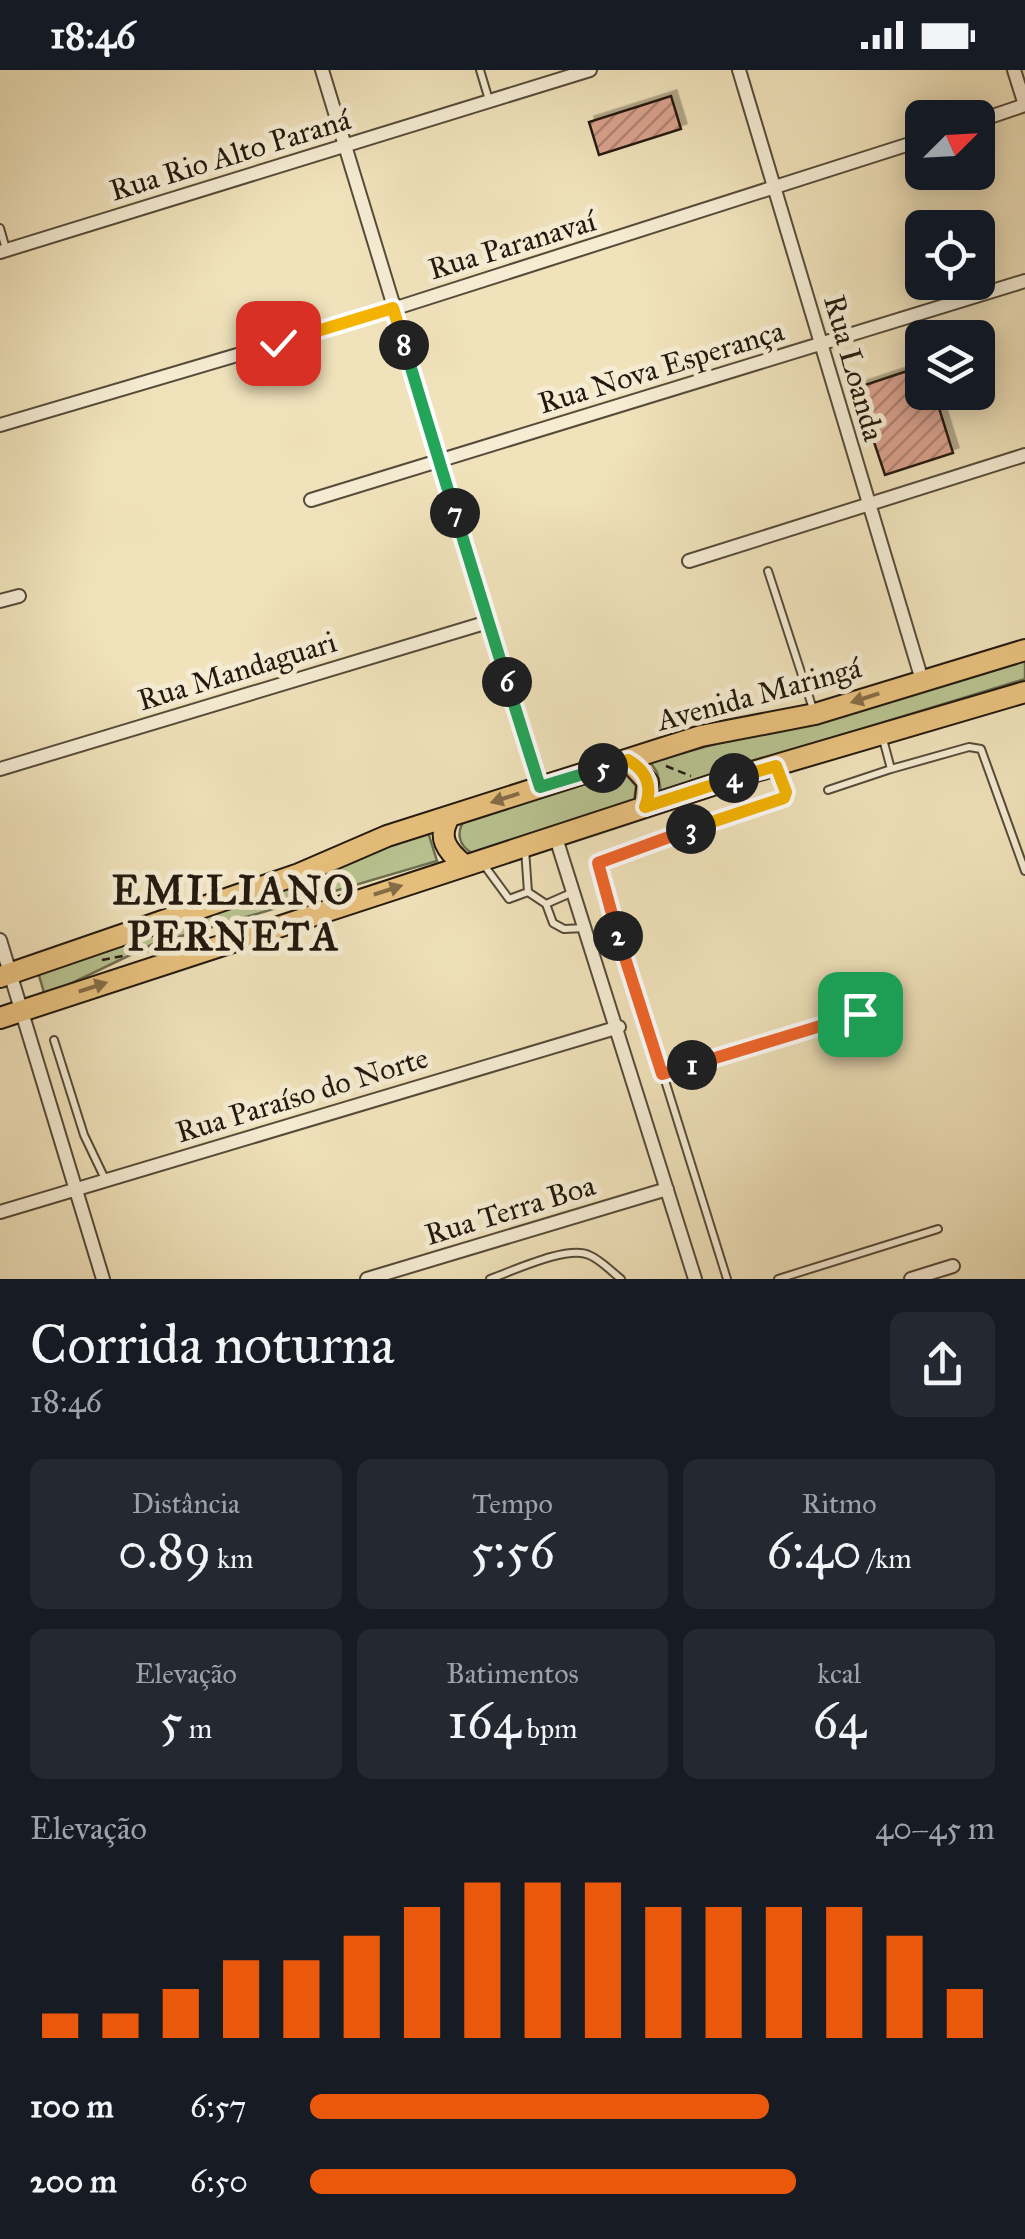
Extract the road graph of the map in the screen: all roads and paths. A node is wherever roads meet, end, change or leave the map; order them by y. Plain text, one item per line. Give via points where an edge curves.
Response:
1 (322, 70) edge
2 (480, 70) edge
3 (590, 70) edge
4 (739, 70) edge
5 (1014, 70) edge
6 (490, 101) junction
7 (1025, 105) edge
8 (995, 115) edge
9 (346, 146) junction
10 (905, 146) edge
11 (776, 189) junction
12 (0, 228) edge
13 (3, 251) edge
14 (1025, 281) edge
15 (393, 308) junction
16 (821, 345) junction
17 (0, 426) edge
18 (1025, 455) edge
19 (440, 461) junction
20 (311, 500) dead end
21 (868, 504) junction
22 (689, 561) dead end
23 (768, 571) dead end
24 (19, 596) dead end
25 (0, 602) edge
26 (488, 622) junction
27 (1025, 650) edge
28 (922, 680) junction
29 (1025, 692) edge
30 (814, 714) junction
31 (882, 734) junction
32 (628, 760) junction
33 (776, 766) junction
34 (0, 769) edge
35 (891, 769) junction
36 (540, 787) junction
37 (828, 790) dead end
38 (645, 807) junction
39 (450, 816) junction
40 (556, 838) junction
41 (524, 848) junction
42 (472, 863) junction
43 (1025, 871) edge
44 (528, 892) junction
45 (574, 892) junction
46 (546, 904) junction
47 (586, 928) junction
48 (1, 944) edge
49 (5, 975) edge
50 (21, 1011) junction
51 (860, 1014) dead end
52 (0, 1018) edge
53 (619, 1027) junction
54 (54, 1040) dead end
55 (662, 1074) junction
56 (105, 1180) junction
57 (668, 1188) junction
58 (74, 1189) junction
59 (0, 1212) edge
60 (938, 1229) dead end
61 (953, 1266) dead end
62 (103, 1279) edge
63 (367, 1279) edge
64 (490, 1279) edge
65 (621, 1279) edge
66 (696, 1279) edge
67 (727, 1279) edge
68 (778, 1279) edge
69 (911, 1279) edge

1 - 9 street
2 - 6 lane
3 - 6 street, Rua Rio Alto Paraná
4 - 11 street, Rua Loanda
5 - 7 street
6 - 9 street, Rua Rio Alto Paraná
7 - 8 street
9 - 13 street, Rua Rio Alto Paraná
9 - 15 street
10 - 11 street, Rua Paranavaí
11 - 15 street, Rua Paranavaí
11 - 16 street, Rua Loanda
12 - 13 lane
14 - 16 street, Rua Nova Esperança
15 - 17 street, Rua Paranavaí
15 - 19 street
16 - 19 street, Rua Nova Esperança
16 - 21 street, Rua Loanda
18 - 21 street
19 - 20 street, Rua Nova Esperança
19 - 26 street
21 - 22 street
21 - 28 street, Rua Loanda
23 - 30 lane
24 - 25 street
26 - 34 street, Rua Mandaguari
26 - 36 street
27 - 28 main road, Avenida Maringá
28 -> 30 main road, Avenida Maringá
29 - 31 main road
30 - 32 main road, Avenida Maringá via 701,736
31 - 33 main road
31 - 35 lane
32 - 36 main road, Avenida Maringá
32 - 38 main road via 646,776
33 - 38 main road
33 - 55 lane via 784,798 598,863
35 - 37 lane
35 - 43 lane via 980,748
36 -> 39 main road, Avenida Maringá
38 - 40 main road
39 - 42 main road via 444,844
39 - 49 main road, Avenida Maringá
40 - 41 main road
40 - 45 street
41 - 42 main road
41 - 44 lane
42 - 44 lane via 509,899
50 -> 42 main road
44 - 46 lane
45 - 46 lane
45 - 47 street
46 - 47 lane via 553,923
47 - 53 street
48 - 49 street
49 - 50 street
50 - 52 main road
50 - 58 street
51 - 55 lane
53 - 56 street, Rua Paraíso do Norte
53 - 57 street
54 - 56 lane
55 - 67 lane
56 - 58 street, Rua Paraíso do Norte
57 - 63 street, Rua Terra Boa
57 - 66 street
58 - 59 street, Rua Paraíso do Norte
58 - 62 street
60 - 68 lane
61 - 69 street
64 - 65 lane via 578,1253

